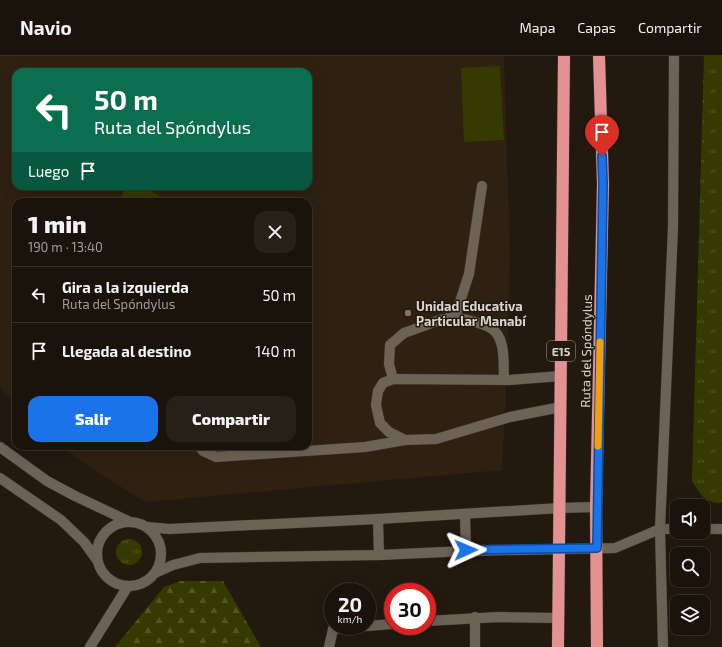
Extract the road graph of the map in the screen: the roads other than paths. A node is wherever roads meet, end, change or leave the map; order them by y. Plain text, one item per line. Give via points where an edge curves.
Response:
1 (564, 56) edge
2 (599, 56) edge
3 (674, 56) edge
4 (482, 186) dead end
5 (455, 317) junction
6 (561, 376) junction
7 (393, 379) junction
8 (504, 380) junction
9 (561, 407) junction
10 (405, 440) junction
11 (0, 447) edge
12 (202, 450) edge
13 (0, 478) edge
14 (596, 507) junction
15 (560, 508) junction
16 (465, 514) junction
17 (378, 519) junction
18 (128, 521) junction
19 (147, 527) junction
20 (660, 529) junction
21 (670, 529) edge
22 (710, 529) edge
23 (722, 529) edge
24 (597, 548) junction
25 (560, 549) junction
26 (466, 550) junction
27 (379, 555) junction
28 (97, 560) junction
29 (155, 573) junction
30 (128, 586) junction
31 (475, 617) junction
32 (558, 618) junction
33 (436, 620) edge
34 (332, 635) edge
35 (90, 647) edge
36 (329, 647) edge
37 (475, 647) edge
38 (558, 647) edge
39 (597, 647) edge
40 (663, 647) edge

1 - 6 highway, Ruta del Spóndylus / E15
2 - 14 highway, Ruta del Spóndylus via 603,184
3 - 20 street via 673,227
4 - 5 street via 469,274
5 - 7 street via 404,333 390,344 389,364
5 - 8 street via 490,328 497,334 502,348
6 - 8 street
6 - 9 highway, Ruta del Spóndylus / E15
7 - 8 street
7 - 10 street via 383,383 378,392 376,405 380,423 389,432
9 - 10 street via 510,417 436,439
9 - 15 highway, Ruta del Spóndylus / E15
10 - 12 street via 365,447 216,457
11 - 18 street via 48,481
13 - 28 street via 61,520 84,542
14 - 15 street
14 - 24 highway, Ruta del Spóndylus
15 - 16 street
15 - 25 highway, Ruta del Spóndylus / E15
16 - 17 street
16 - 26 street
17 - 19 street
17 - 27 street
18 - 19 street
18 - 28 street via 108,529 97,548
19 - 29 street via 157,539 161,554 160,564
20 - 21 street
20 - 24 street via 615,548
20 - 40 street
22 - 23 street
24 - 25 street
24 - 39 highway, Ruta del Spóndylus
25 - 26 street
25 - 32 highway, Ruta del Spóndylus / E15
26 - 27 street
27 - 29 street via 200,558
28 - 30 street via 108,578
29 - 30 street via 138,585
30 - 35 street
31 - 32 street
31 - 33 street
31 - 37 street
32 - 38 highway, Ruta del Spóndylus / E15
34 - 36 street

